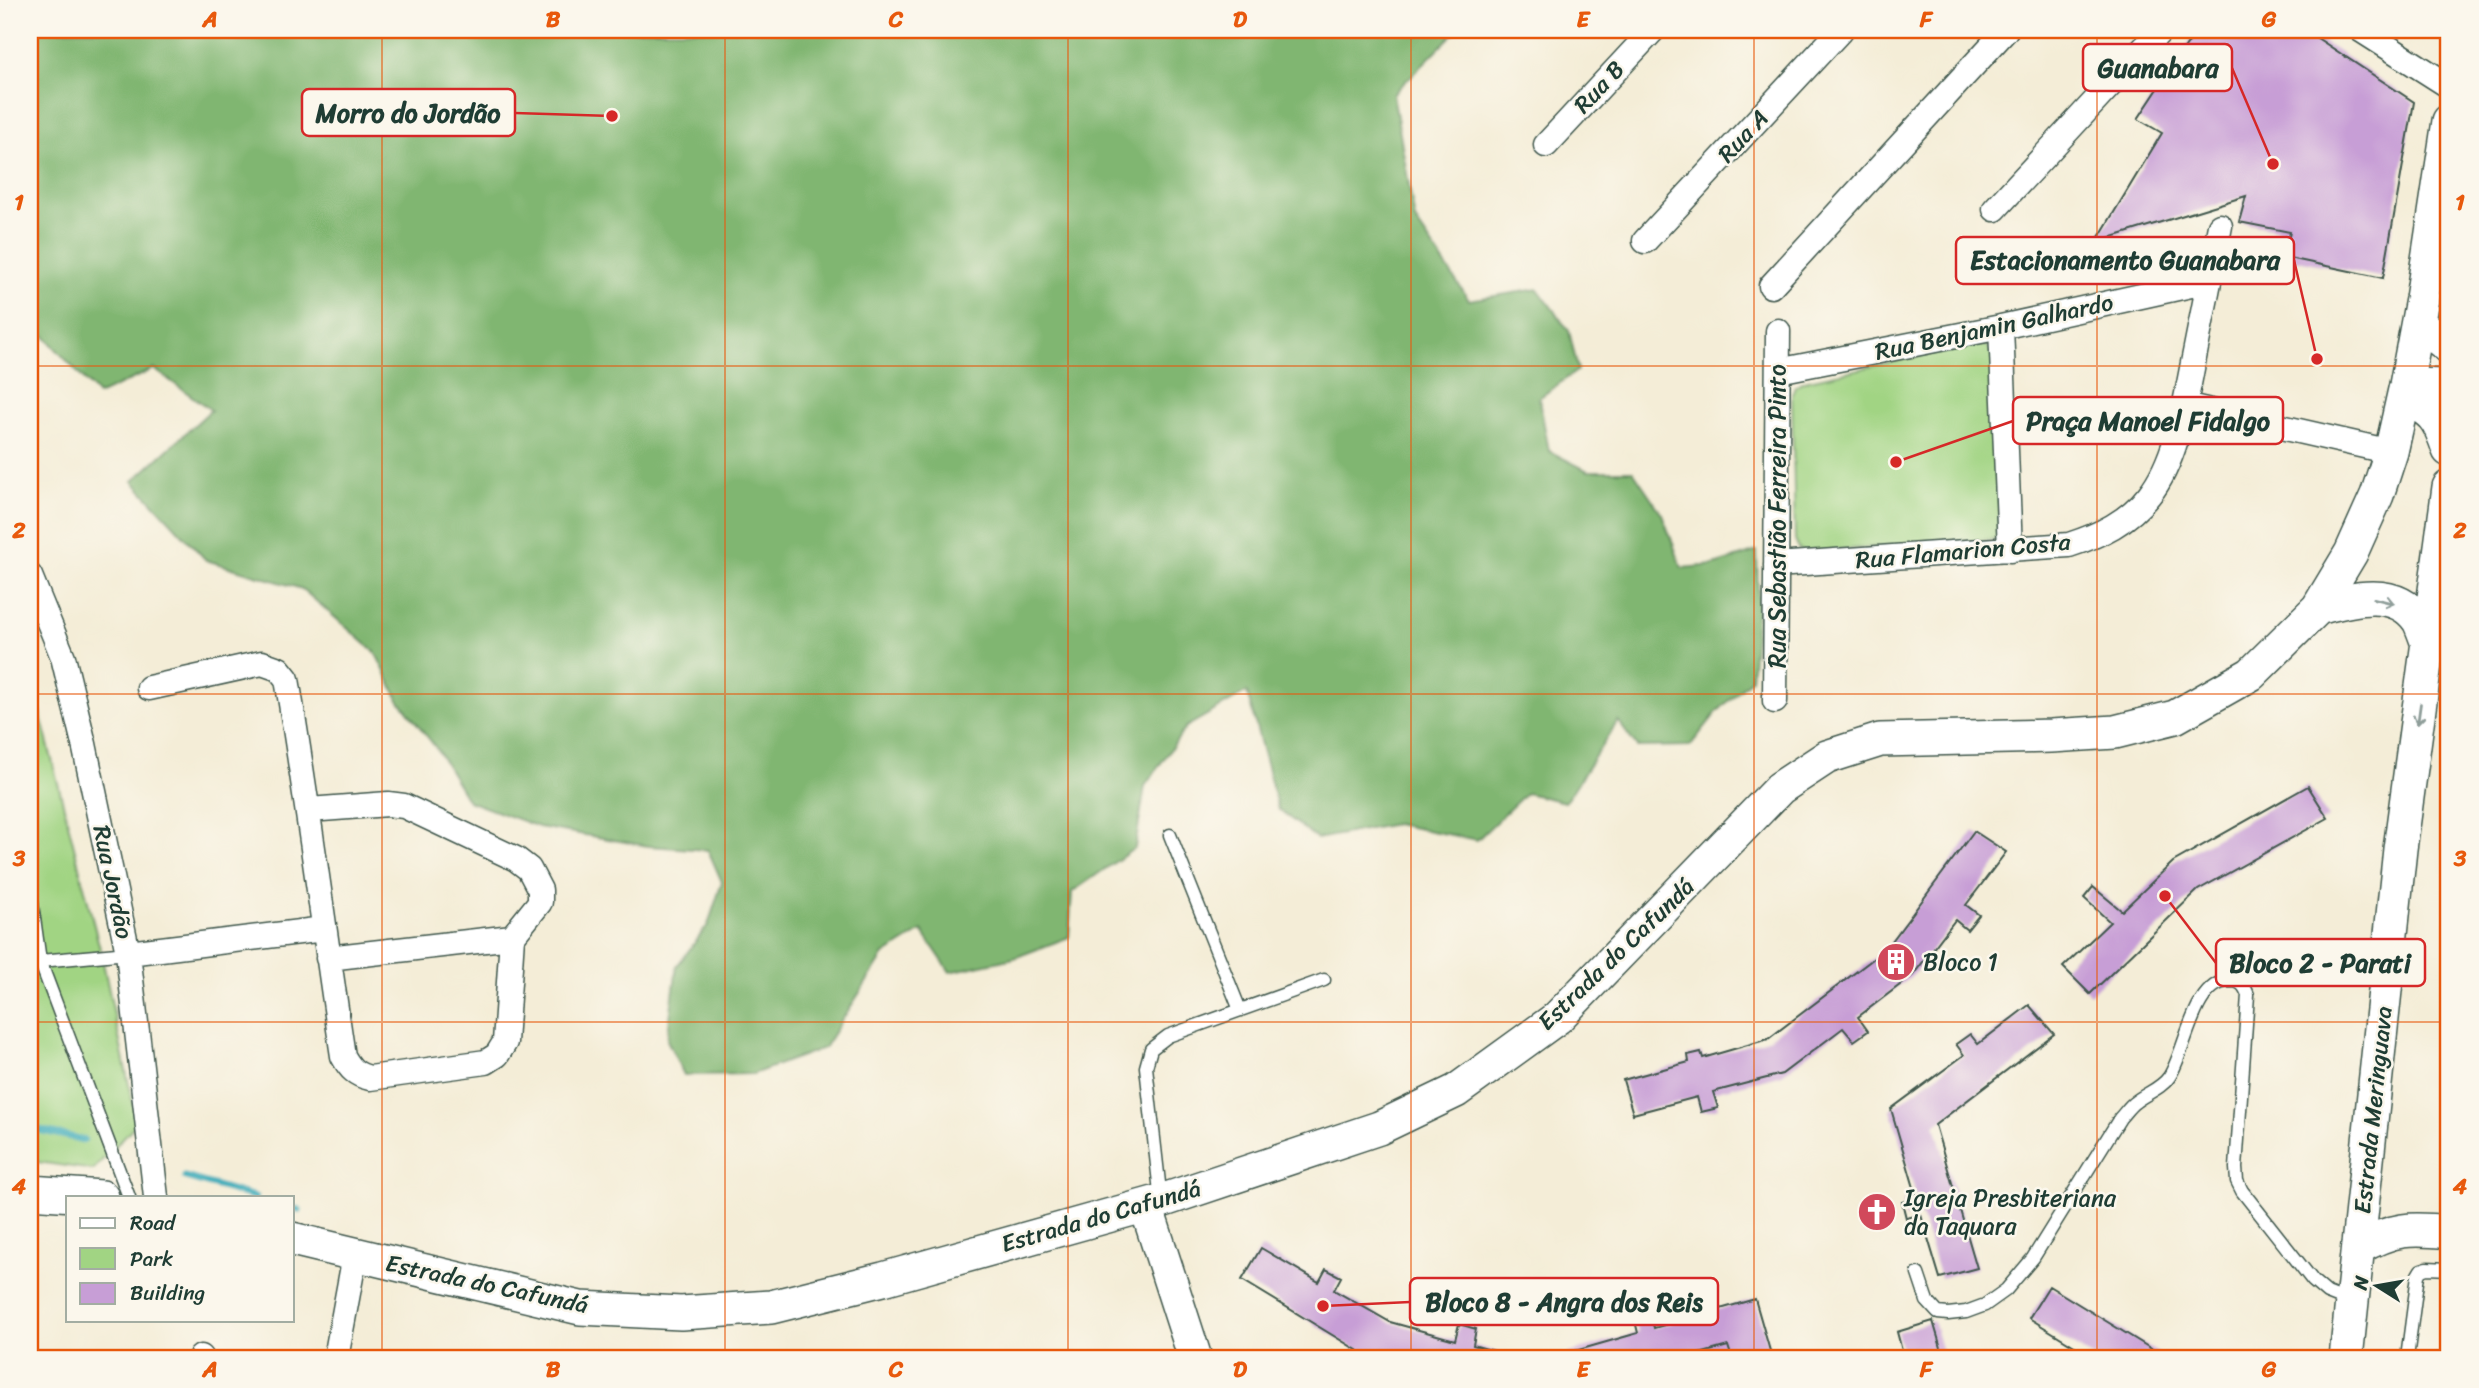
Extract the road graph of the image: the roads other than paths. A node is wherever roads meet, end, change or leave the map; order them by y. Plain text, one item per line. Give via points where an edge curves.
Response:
1 (1653, 30) edge
2 (1841, 30) edge
3 (2006, 30) edge
4 (2161, 30) edge
5 (2361, 30) edge
6 (2449, 86) edge
7 (2449, 121) edge
8 (1546, 145) dead end
9 (2446, 156) edge
10 (1995, 209) dead end
11 (2220, 226) dead end
12 (1645, 241) dead end
13 (2209, 281) junction
14 (1771, 286) dead end
15 (2418, 323) junction
16 (2001, 327) junction
17 (1778, 331) dead end
18 (2449, 347) edge
19 (1778, 371) junction
20 (2449, 386) edge
21 (2405, 391) junction
22 (2185, 405) junction
23 (2449, 450) edge
24 (2391, 452) junction
25 (2449, 487) edge
26 (2010, 550) junction
27 (1776, 565) junction
28 (30, 576) edge
29 (2318, 608) junction
30 (2429, 647) junction
31 (149, 688) dead end
32 (1775, 701) dead end
33 (309, 810) junction
34 (1170, 835) dead end
35 (30, 889) edge
36 (324, 929) junction
37 (512, 937) junction
38 (128, 953) junction
39 (328, 958) junction
40 (35, 961) edge
41 (1324, 980) dead end
42 (1240, 1010) junction
43 (2364, 1190) junction
44 (30, 1192) edge
45 (88, 1196) edge
46 (129, 1196) edge
47 (156, 1196) edge
48 (1153, 1204) junction
49 (2412, 1228) junction
50 (2449, 1232) edge
51 (294, 1240) edge
52 (2358, 1248) junction
53 (355, 1255) junction
54 (2449, 1269) edge
55 (1918, 1274) dead end
56 (2353, 1303) junction
57 (336, 1358) edge
58 (1195, 1358) edge
59 (2346, 1358) edge
60 (2407, 1358) edge

1 - 8 street, Rua B
2 - 12 street, Rua A
3 - 14 street
4 - 10 street
5 - 6 street
7 - 9 main road, Estrada do Cafundá
9 - 15 main road, Estrada do Cafundá
11 - 13 street, Rua Flamarion Costa
13 - 16 street, Rua Benjamin Galhardo
13 - 22 street, Rua Flamarion Costa
15 - 18 main road
15 - 21 main road, Estrada do Cafundá
16 - 19 street, Rua Benjamin Galhardo
16 - 26 street
17 - 19 street, Rua Sebastião Ferreira Pinto
19 - 27 street, Rua Sebastião Ferreira Pinto
20 - 21 main road
21 - 23 main road via 2440,423
21 - 24 main road, Estrada do Cafundá
22 - 24 street
22 - 26 street, Rua Flamarion Costa via 2167,464 2151,493 2130,516 2098,536 2068,545
24 - 29 main road, Estrada do Cafundá via 2351,553
25 - 30 main road, Estrada Meringuava
26 - 27 street, Rua Flamarion Costa
27 - 32 street, Rua Sebastião Ferreira Pinto
28 - 38 street, Rua Jordão via 63,657
29 -> 30 main road via 2358,597 2384,598 2406,608 2419,621
29 - 48 main road, Estrada do Cafundá via 2251,674 2175,717 2115,732 1880,740 1827,757 1780,788 1557,1018 1456,1091 1379,1128
30 -> 43 main road, Estrada Meringuava via 2400,849
31 - 33 street via 262,663 279,669 287,678
33 - 36 street
33 - 37 street via 404,806 516,859 529,869 540,890 540,902
34 - 42 lane
35 - 40 lane
36 - 38 street
36 - 39 street
37 - 39 street
37 - 39 street via 505,1042 497,1055 486,1062 370,1078 350,1069 343,1056
38 - 40 lane
38 - 47 street, Rua Jordão
40 - 46 lane
41 - 42 lane
42 - 48 lane via 1168,1036 1151,1049 1146,1067
43 - 49 main road via 2383,1210
43 - 52 main road, Estrada Meringuava
44 - 45 main road
48 - 53 main road, Estrada do Cafundá via 771,1307 681,1312 580,1308
48 - 58 main road
49 - 50 main road
49 - 52 main road via 2381,1235
51 - 53 main road, Estrada do Cafundá
52 - 56 main road, Estrada Meringuava
53 - 57 street
54 - 60 lane via 2427,1268 2418,1275
55 - 56 lane via 1927,1301 1938,1312 1948,1314 1985,1305 2006,1290 2033,1258 2120,1118 2168,1078 2210,988 2233,981 2240,982 2248,995 2237,1181 2313,1281 2327,1293
56 - 59 main road, Estrada Meringuava

